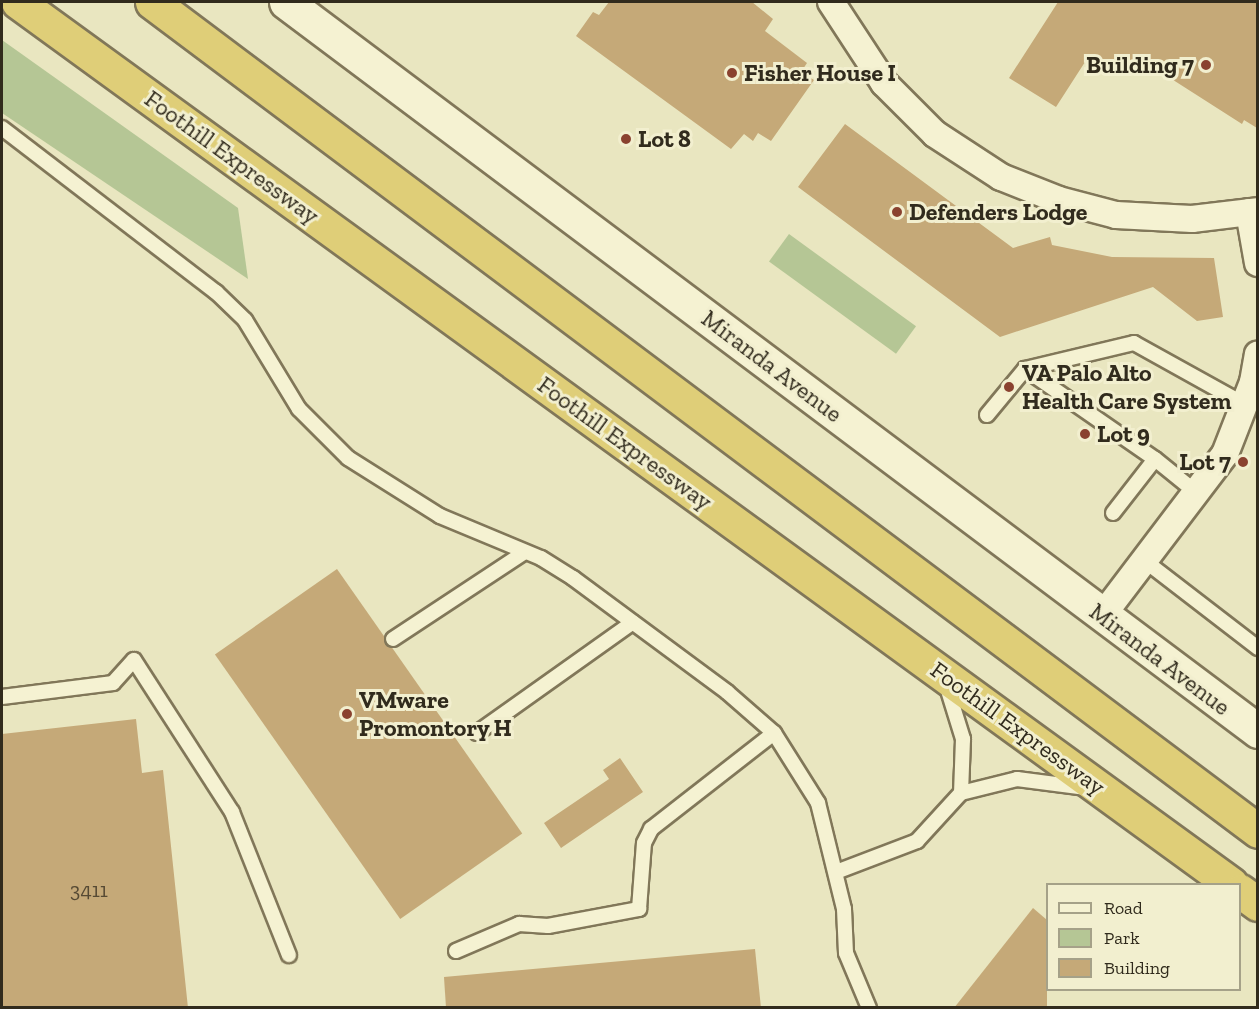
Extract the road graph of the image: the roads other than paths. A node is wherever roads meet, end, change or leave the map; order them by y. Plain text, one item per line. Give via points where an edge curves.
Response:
1 (18, 2) edge
2 (152, 2) edge
3 (286, 2) edge
4 (831, 2) edge
5 (2, 128) edge
6 (1253, 211) edge
7 (1257, 263) edge
8 (1257, 354) edge
9 (1025, 369) junction
10 (1246, 405) junction
11 (987, 416) dead end
12 (1155, 459) junction
13 (1197, 493) junction
14 (1113, 513) dead end
15 (525, 552) junction
16 (1145, 561) junction
17 (1102, 616) junction
18 (633, 622) junction
19 (393, 639) dead end
20 (1257, 648) edge
21 (944, 675) junction
22 (2, 697) edge
23 (1257, 731) edge
24 (477, 733) dead end
25 (774, 733) junction
26 (1105, 791) junction
27 (961, 793) junction
28 (1257, 831) edge
29 (836, 872) junction
30 (1228, 883) edge
31 (1241, 892) edge
32 (1257, 904) edge
33 (456, 951) dead end
34 (290, 955) dead end
35 (869, 1008) edge

1 - 21 highway, Foothill Expressway
2 - 28 highway
3 - 17 street, Miranda Avenue
4 - 6 street via 884,83 935,134 1001,177 1059,200 1116,215 1192,219
5 - 15 lane via 216,292 245,320 299,409 348,458 440,516
6 - 7 street
8 - 10 street
9 - 10 lane via 1134,343
9 - 11 lane
9 - 12 lane
10 - 13 street via 1225,454
12 - 13 lane
12 - 14 lane
13 - 16 street
15 - 18 lane via 573,578
15 - 19 lane
16 - 17 street
16 - 20 lane
17 - 23 street, Miranda Avenue
18 - 24 lane
18 - 25 lane
21 - 26 highway, Foothill Expressway
21 - 27 lane via 963,739
22 - 34 lane via 113,684 134,660 232,812
25 - 29 lane via 818,803
25 - 33 lane via 651,829 644,843 639,909 548,926 519,924
26 - 27 lane via 1017,779
26 - 30 highway, Foothill Expressway
27 - 29 lane via 917,841 883,858
29 - 35 lane via 846,953
31 - 32 highway

